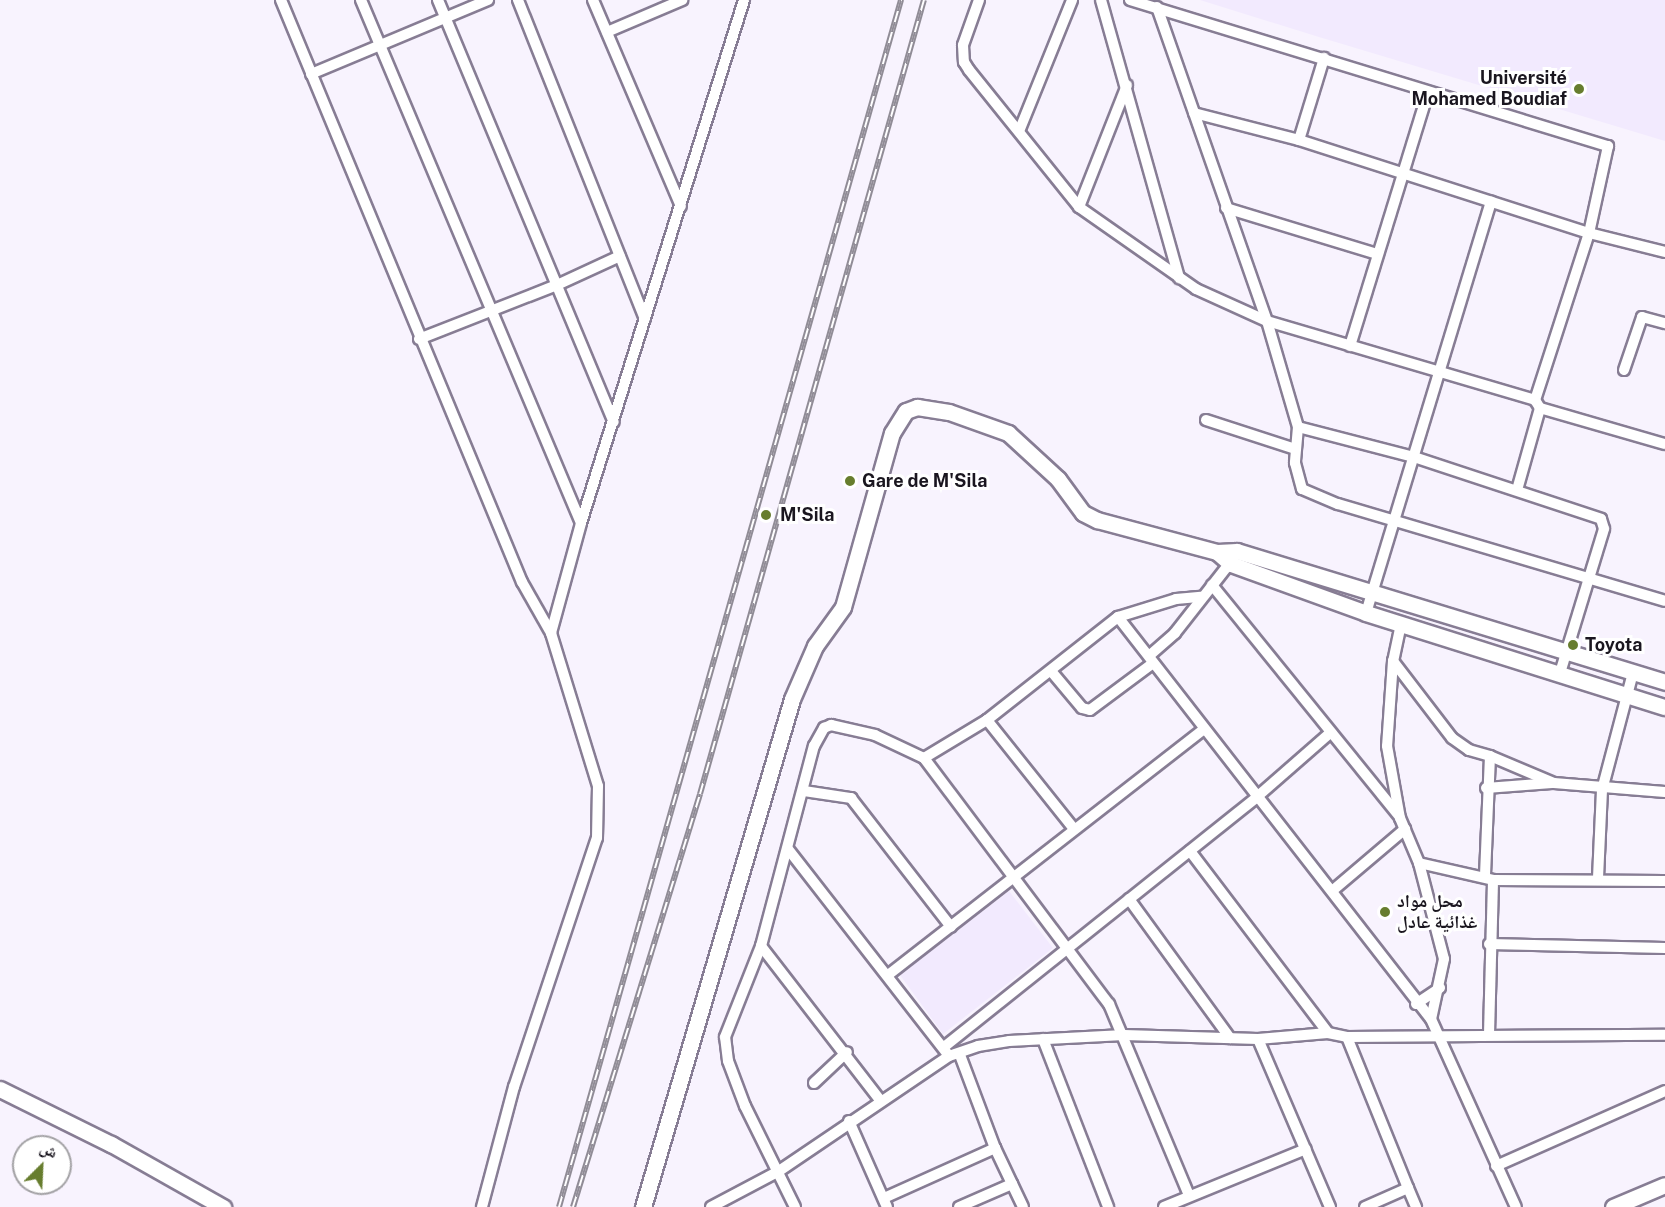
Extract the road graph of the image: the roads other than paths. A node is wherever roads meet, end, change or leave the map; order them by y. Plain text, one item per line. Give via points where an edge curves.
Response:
1 (281, 0) edge
2 (361, 0) edge
3 (438, 0) edge
4 (488, 0) edge
5 (518, 0) edge
6 (593, 0) edge
7 (682, 0) edge
8 (744, 0) edge
9 (979, 0) edge
10 (1072, 0) edge
11 (1101, 0) edge
12 (1130, 0) edge
13 (1157, 8) junction
14 (444, 18) junction
15 (607, 33) junction
16 (380, 45) junction
17 (1324, 58) junction
18 (311, 74) junction
19 (1127, 85) junction
20 (1428, 92) junction
21 (1194, 113) junction
22 (1020, 129) junction
23 (1299, 140) junction
24 (1402, 174) junction
25 (1491, 202) junction
26 (681, 206) junction
27 (1079, 207) junction
28 (1226, 208) junction
29 (1589, 233) junction
30 (1665, 252) edge
31 (1377, 254) junction
32 (620, 256) junction
33 (1179, 278) junction
34 (557, 285) junction
35 (490, 311) junction
36 (645, 319) junction
37 (1267, 321) junction
38 (1665, 323) edge
39 (419, 339) junction
40 (1350, 346) junction
41 (1624, 370) dead end
42 (1440, 374) junction
43 (1538, 404) junction
44 (1206, 420) dead end
45 (614, 422) junction
46 (1298, 427) junction
47 (1665, 444) edge
48 (1294, 449) junction
49 (1414, 457) junction
50 (1517, 490) junction
51 (1394, 519) junction
52 (581, 523) junction
53 (1234, 558) junction
54 (1588, 580) junction
55 (1212, 585) junction
56 (1370, 594) junction
57 (1201, 597) junction
58 (1665, 601) edge
59 (1366, 613) junction
60 (1118, 617) junction
61 (1401, 624) junction
62 (551, 633) junction
63 (1565, 651) junction
64 (1151, 660) junction
65 (1393, 661) junction
66 (1051, 671) junction
67 (1633, 673) junction
68 (1560, 674) junction
69 (1665, 682) edge
70 (1626, 696) junction
71 (1665, 707) edge
72 (987, 720) junction
73 (1203, 730) junction
74 (1330, 733) junction
75 (1490, 756) junction
76 (924, 759) junction
77 (1554, 783) junction
78 (1486, 789) junction
79 (1602, 790) junction
80 (804, 791) junction
81 (1665, 792) edge
82 (1258, 796) junction
83 (1400, 818) junction
84 (1074, 829) junction
85 (1405, 829) junction
86 (788, 849) junction
87 (1190, 851) junction
88 (1419, 863) junction
89 (1013, 877) junction
90 (1489, 878) junction
91 (1598, 878) junction
92 (1665, 881) edge
93 (1332, 891) junction
94 (1129, 899) junction
95 (951, 927) junction
96 (1489, 944) junction
97 (761, 946) junction
98 (1066, 947) junction
99 (1665, 948) edge
100 (888, 975) junction
101 (1440, 988) junction
102 (1416, 1004) junction
103 (1431, 1019) junction
104 (1328, 1033) junction
105 (1489, 1034) junction
106 (1124, 1035) junction
107 (1665, 1035) edge
108 (1439, 1036) junction
109 (1347, 1037) junction
110 (1230, 1038) junction
111 (1043, 1039) junction
112 (1258, 1039) junction
113 (847, 1052) junction
114 (951, 1053) junction
115 (814, 1083) dead end
116 (0, 1089) edge
117 (1665, 1091) edge
118 (881, 1101) junction
119 (849, 1121) junction
120 (995, 1148) junction
121 (1306, 1149) junction
122 (1496, 1166) junction
123 (778, 1171) junction
124 (1012, 1184) junction
125 (1665, 1185) edge
126 (1408, 1188) junction
127 (1189, 1195) junction
128 (886, 1203) edge
129 (223, 1207) edge
130 (482, 1207) edge
131 (644, 1207) edge
132 (711, 1207) edge
133 (795, 1207) edge
134 (959, 1207) edge
135 (1023, 1207) edge
136 (1108, 1207) edge
137 (1164, 1207) edge
138 (1330, 1207) edge
139 (1365, 1207) edge
140 (1416, 1207) edge
141 (1516, 1207) edge
142 (1613, 1207) edge

1 - 18 street
2 - 16 street
3 - 14 street
4 - 14 street
5 - 32 street
6 - 15 street
7 - 15 street
8 - 26 street
9 - 22 street via 963,45 964,62
10 - 22 street
11 - 19 street
12 - 13 street
13 - 17 street
13 - 21 street
14 - 16 street
14 - 34 street
15 - 26 street
16 - 18 street
16 - 35 street
17 - 20 street
17 - 23 street
18 - 39 street
19 - 27 street
19 - 33 street
20 - 24 street
20 - 29 street via 1608,146
21 - 23 street
21 - 28 street
22 - 27 street
23 - 24 street
24 - 25 street
24 - 31 street
25 - 29 street
25 - 42 street
26 - 36 street
27 - 33 street
28 - 31 street
28 - 37 street
29 - 30 street
29 - 43 street
31 - 40 street
32 - 34 street
32 - 36 street
33 - 37 street via 1223,304
34 - 35 street
34 - 45 street
35 - 39 street
35 - 52 street
36 - 45 street
37 - 40 street
37 - 46 street
38 - 41 street via 1642,317
39 - 62 street via 522,582
40 - 42 street
42 - 43 street
42 - 49 street
43 - 47 street
43 - 50 street
44 - 48 street
45 - 52 street
46 - 48 street
46 - 49 street
48 - 51 street via 1302,489 1338,504
49 - 50 street
49 - 51 street
50 - 54 street via 1605,524
51 - 54 street
51 - 56 street
52 - 62 street
53 - 55 street
53 - 56 street
53 - 59 street
53 - 131 street via 1124,529 1083,513 1058,479 1008,433 949,412 917,407 906,411 892,433 843,607 815,646 792,699
54 - 58 street
54 - 63 street
55 - 57 street
55 - 74 street
56 - 59 street
56 - 63 street
57 - 60 street via 1176,599
57 - 64 street
59 - 61 street
60 - 64 street
60 - 66 street
61 - 65 street
61 - 68 street
62 - 130 street via 598,786 597,838 514,1087
63 - 67 street
63 - 68 street
64 - 66 street via 1090,710 1082,708
64 - 73 street
65 - 75 street via 1452,738 1469,750
65 - 83 street via 1387,746
66 - 72 street
67 - 69 street
67 - 70 street
68 - 70 street
70 - 71 street
70 - 79 street
72 - 76 street
72 - 84 street
73 - 82 street
73 - 84 street
74 - 82 street
74 - 83 street
75 - 77 street
75 - 78 street
76 - 80 street via 875,735 831,725 824,728 814,746
76 - 89 street
77 - 78 street
77 - 79 street
78 - 90 street
79 - 81 street
79 - 91 street
80 - 86 street
80 - 95 street via 851,798
82 - 87 street
82 - 93 street
83 - 85 street
84 - 89 street
85 - 88 street
85 - 93 street
86 - 97 street
86 - 100 street
87 - 94 street
87 - 104 street
88 - 90 street
88 - 101 street via 1444,959
89 - 95 street
89 - 98 street
90 - 91 street
90 - 96 street
91 - 92 street
93 - 102 street
94 - 98 street
94 - 110 street
95 - 100 street
96 - 99 street
96 - 105 street
97 - 113 street
97 - 123 street via 731,1017 725,1047 745,1106
98 - 106 street via 1109,1004
98 - 114 street
100 - 114 street
101 - 102 street
101 - 103 street
102 - 103 street
103 - 108 street
104 - 109 street
104 - 112 street
105 - 107 street
105 - 108 street
106 - 110 street
106 - 111 street
106 - 127 street
108 - 109 street
108 - 122 street
109 - 126 street
110 - 112 street
111 - 114 street
111 - 136 street
112 - 121 street
113 - 115 street
113 - 118 street
114 - 118 street
114 - 120 street
116 - 129 street via 111,1144
117 - 122 street
118 - 119 street
119 - 123 street
119 - 128 street
120 - 124 street
120 - 128 street
121 - 127 street
121 - 138 street
122 - 141 street
123 - 132 street
123 - 133 street
124 - 134 street
124 - 135 street
125 - 142 street
126 - 139 street
126 - 140 street
127 - 137 street

